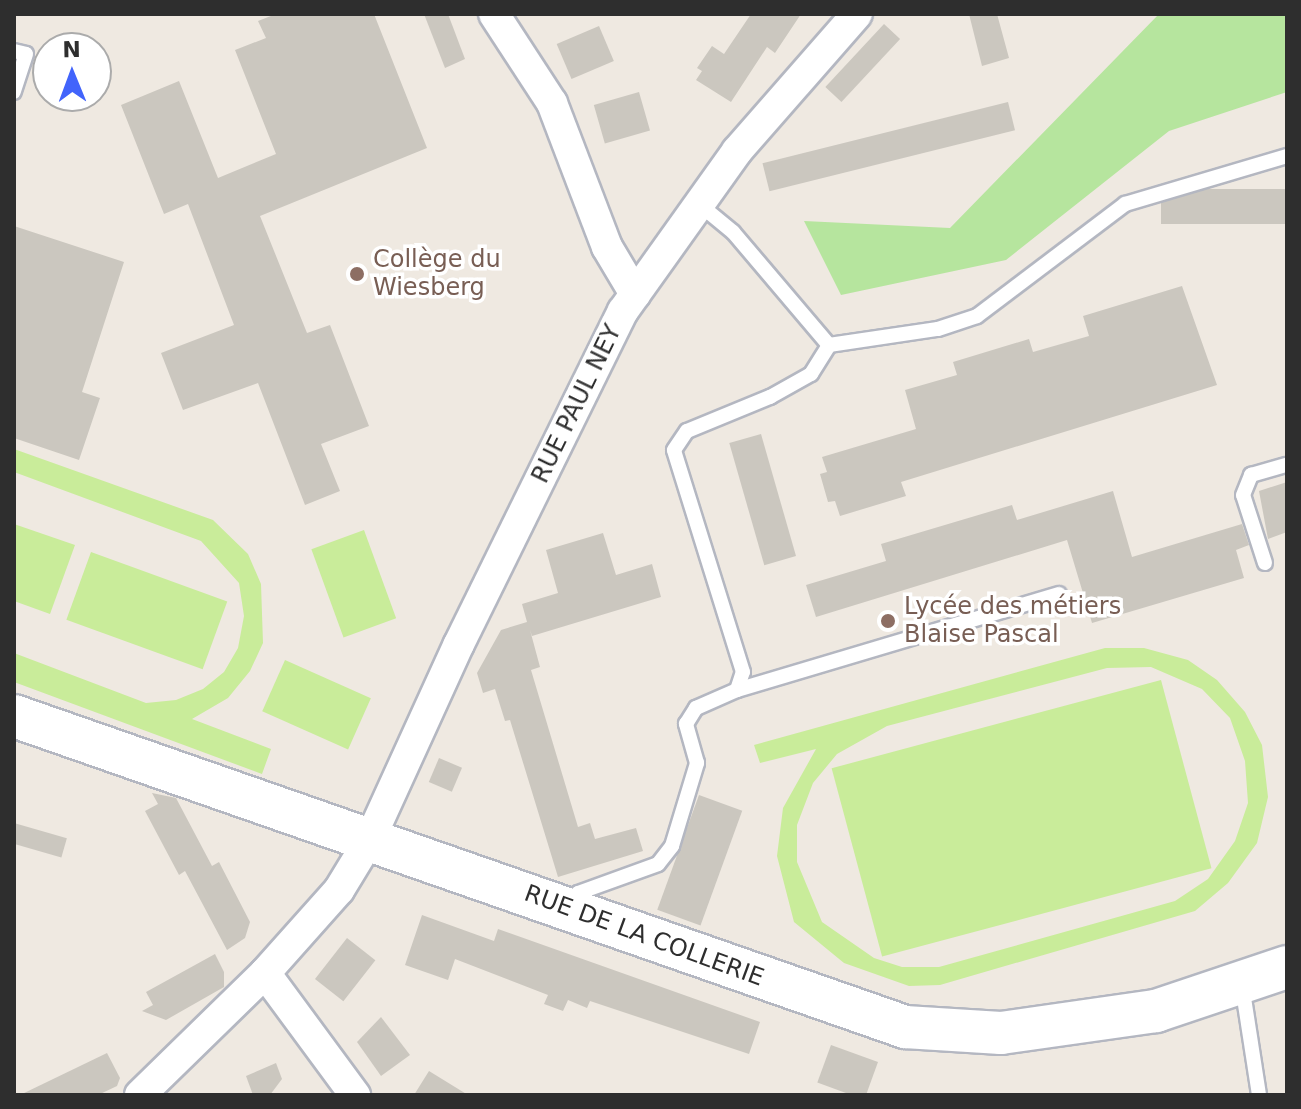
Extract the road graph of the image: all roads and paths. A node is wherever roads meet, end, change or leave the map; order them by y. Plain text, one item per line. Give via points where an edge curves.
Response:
1 (494, 14) edge
2 (857, 14) edge
3 (14, 51) edge
4 (14, 92) edge
5 (1287, 156) edge
6 (699, 204) junction
7 (635, 294) junction
8 (829, 345) junction
9 (1287, 465) edge
10 (1265, 563) dead end
11 (1059, 594) dead end
12 (737, 690) junction
13 (14, 716) edge
14 (370, 839) junction
15 (571, 909) junction
16 (1287, 967) edge
17 (265, 973) junction
18 (1241, 981) junction
19 (140, 1095) edge
20 (355, 1095) edge
21 (1259, 1095) edge

1 - 7 street via 552,103 607,247
2 - 6 street, RUE PAUL NEY via 737,151
3 - 4 lane via 26,54
5 - 8 lane via 1125,204 977,316 938,329
6 - 7 street, RUE PAUL NEY
6 - 8 lane via 733,232
7 - 14 street, RUE PAUL NEY via 459,644
8 - 12 lane via 811,374 687,431 674,450 743,672
9 - 10 lane via 1251,475 1243,495
11 - 12 lane
12 - 15 lane via 696,708 686,724 697,763 672,846 658,864 578,893
13 - 14 street, RUE DE LA COLLERIE
14 - 15 street, RUE DE LA COLLERIE
14 - 17 street, RUE PAUL NEY via 339,890
15 - 18 street, RUE DE LA COLLERIE via 905,1027 1001,1033 1075,1024 1156,1011
16 - 18 street, RUE DE LA COLLERIE
17 - 19 street, RUE PAUL NEY
17 - 20 street
18 - 21 lane

